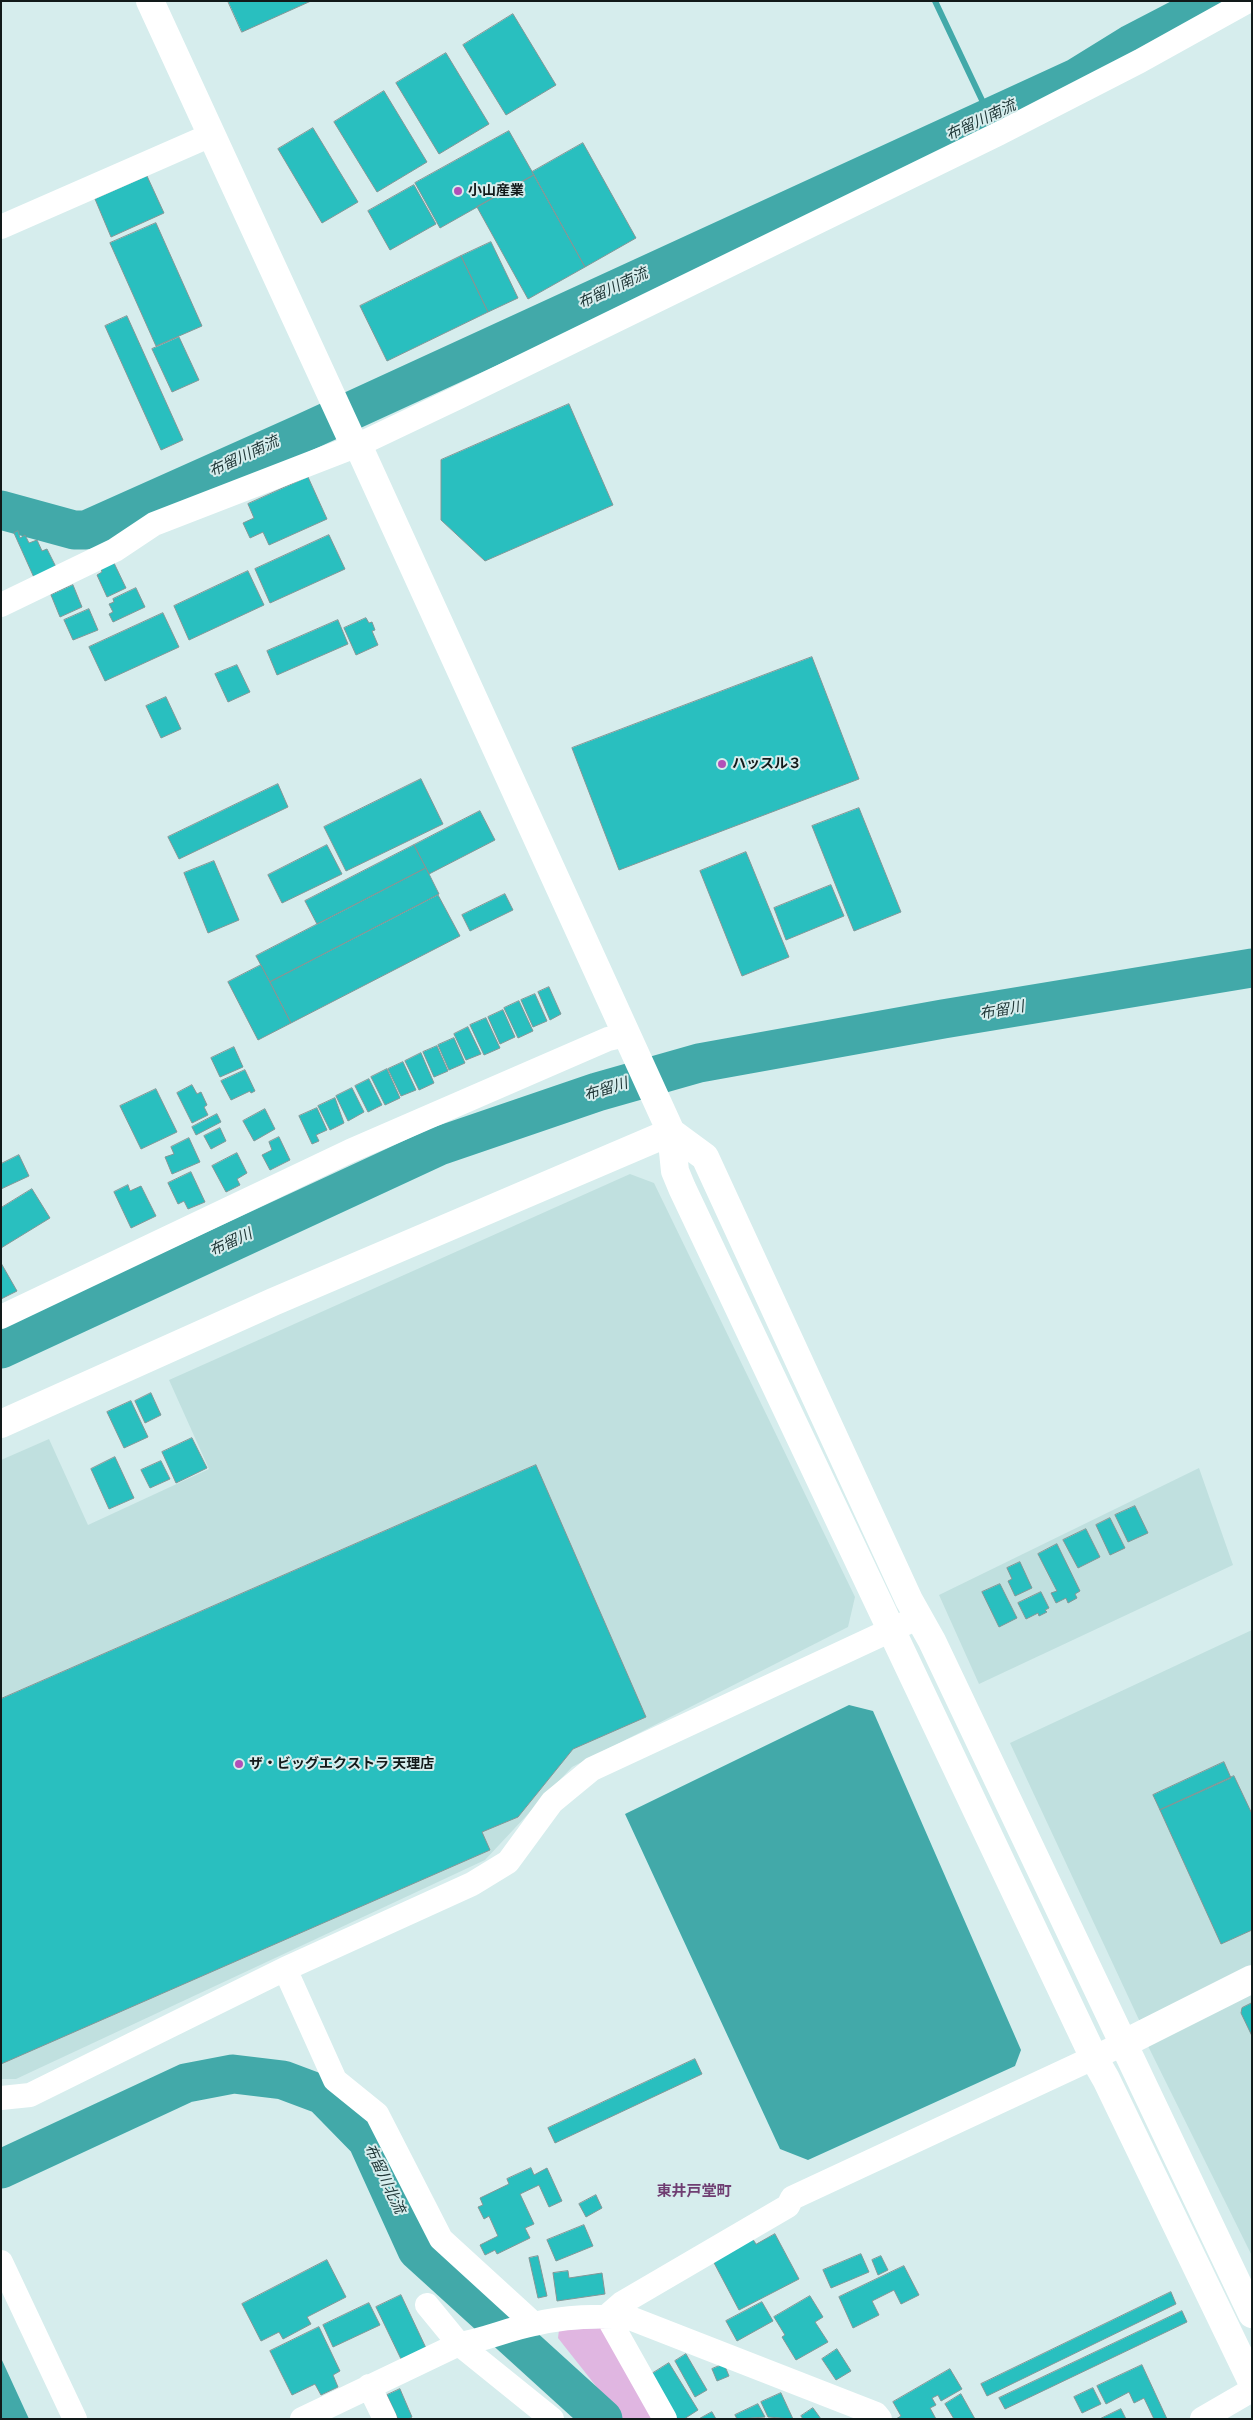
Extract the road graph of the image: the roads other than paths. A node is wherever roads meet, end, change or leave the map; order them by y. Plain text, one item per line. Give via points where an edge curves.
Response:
1 (150, 1) edge
2 (1248, 1) edge
3 (211, 134) junction
4 (1, 227) edge
5 (355, 441) junction
6 (1, 605) edge
7 (630, 1043) junction
8 (668, 1124) junction
9 (1, 1317) edge
10 (1, 1424) edge
11 (919, 1617) junction
12 (892, 1630) junction
13 (285, 1969) junction
14 (1252, 1980) edge
15 (1123, 2044) junction
16 (1094, 2058) junction
17 (1, 2098) edge
18 (1, 2262) edge
19 (427, 2305) dead end
20 (1252, 2314) edge
21 (608, 2316) junction
22 (529, 2325) junction
23 (469, 2343) junction
24 (1252, 2382) edge
25 (369, 2386) junction
26 (1252, 2390) edge
27 (75, 2419) edge
28 (302, 2419) edge
29 (385, 2419) edge
30 (552, 2419) edge
31 (665, 2419) edge
32 (880, 2419) edge
33 (1202, 2419) edge

1 - 3 street
2 - 5 street via 998,134
3 - 4 street
3 - 5 street
5 - 6 street via 154,524 115,550
5 - 7 street
7 - 8 street
7 - 9 street via 608,1039 350,1151
8 - 10 street
8 - 11 street via 705,1157
8 - 12 street via 675,1171 682,1188
11 - 12 street
11 - 15 street
12 - 13 street via 592,1769 552,1802 508,1862 472,1884
12 - 16 street
13 - 17 street via 30,2095
13 - 22 street via 335,2080 377,2114 441,2239
14 - 15 street
15 - 16 street
15 - 20 street
16 - 21 street via 792,2198 788,2206 622,2303
16 - 24 street
18 - 27 street
19 - 23 street
21 - 22 street
21 - 31 street
21 - 32 street via 630,2318 876,2414
22 - 23 street
23 - 25 street
23 - 30 street
25 - 28 street
25 - 29 street
26 - 33 street

